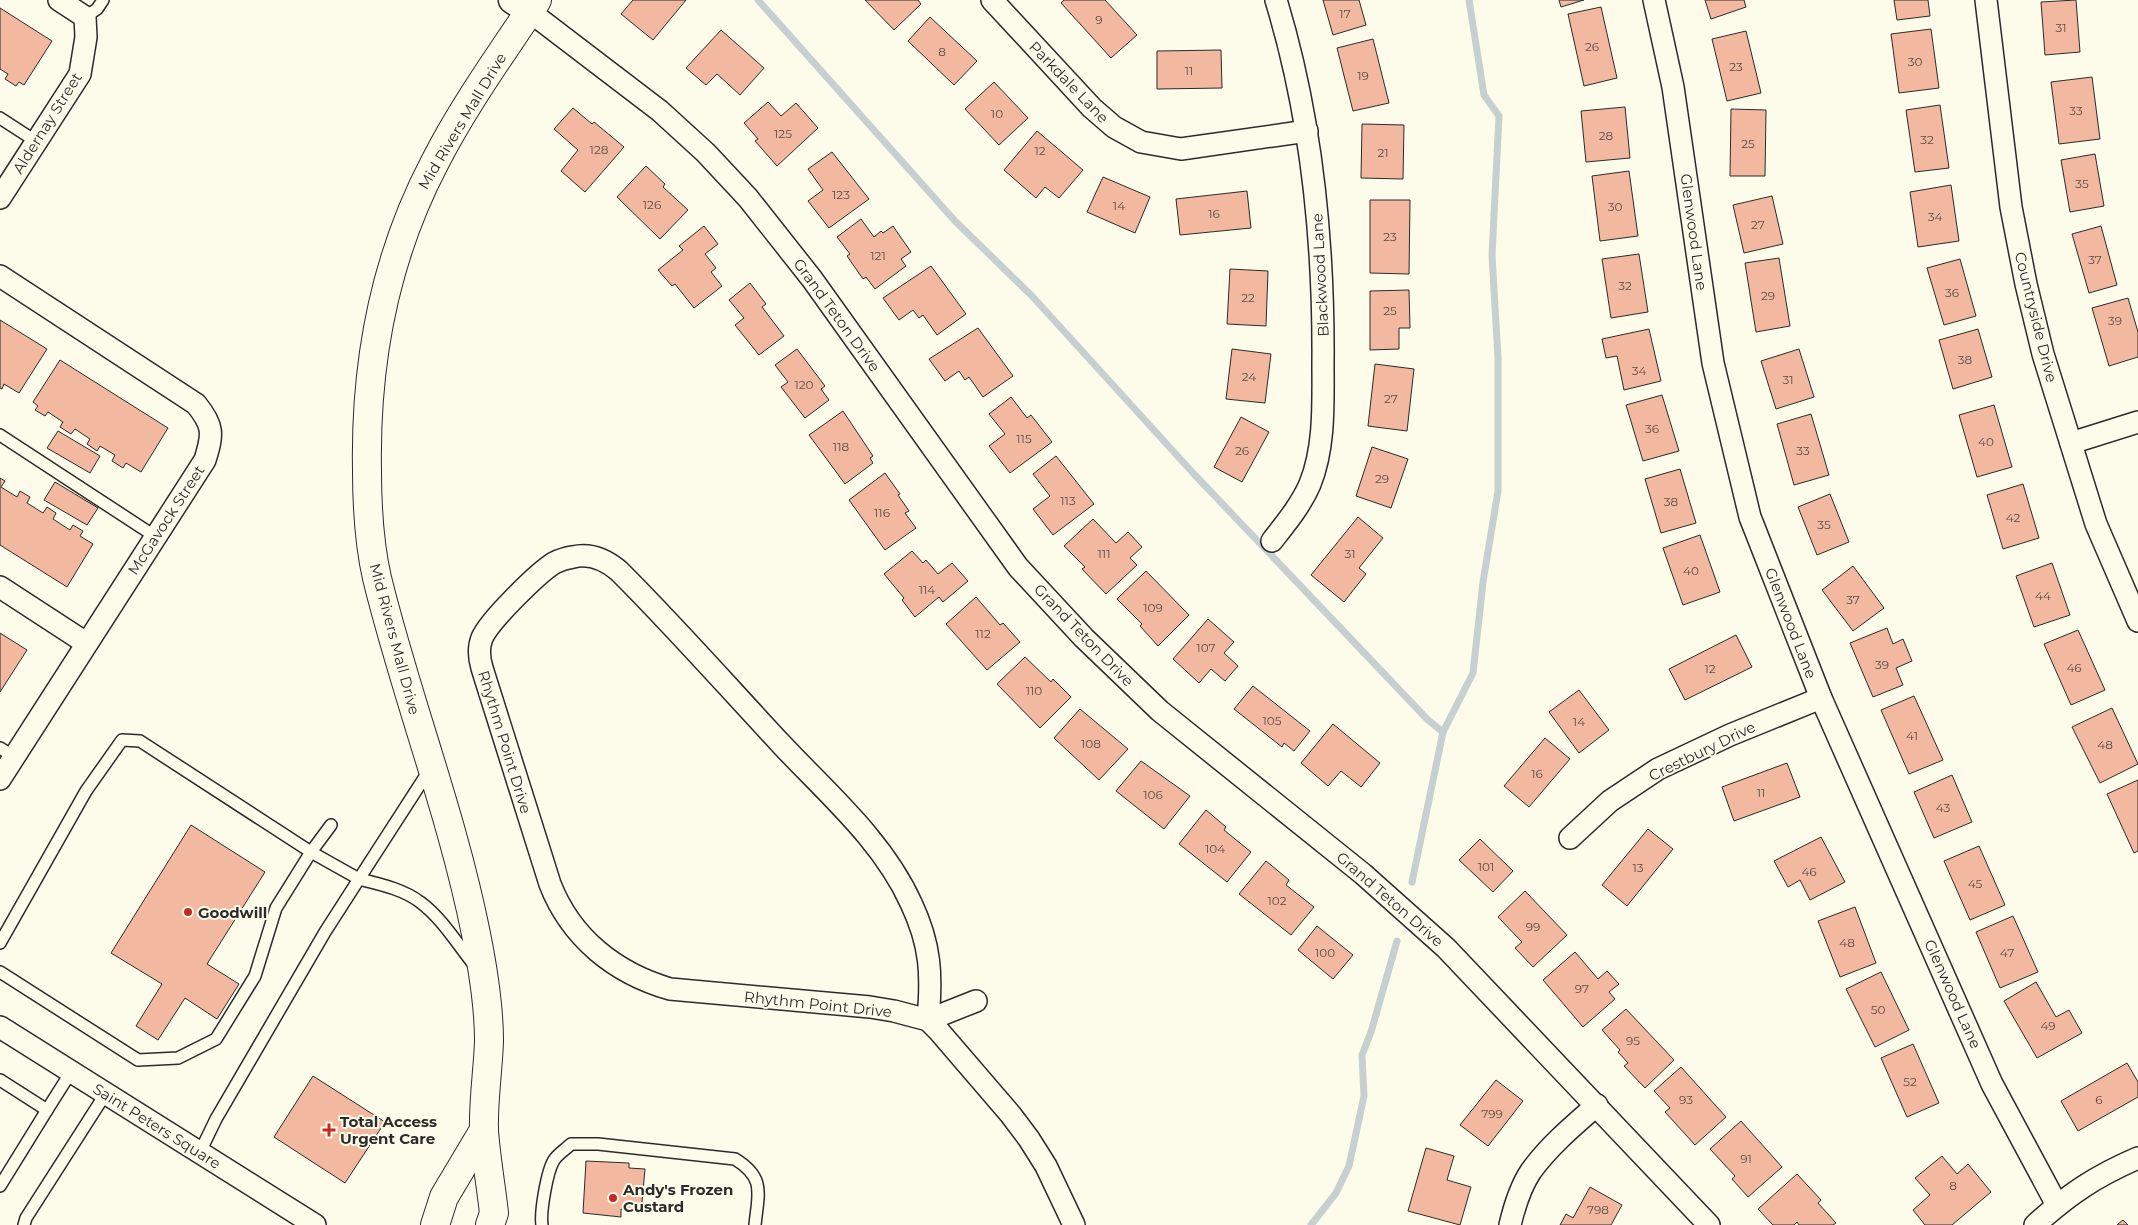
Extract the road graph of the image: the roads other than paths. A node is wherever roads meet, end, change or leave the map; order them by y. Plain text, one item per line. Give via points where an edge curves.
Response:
1 (59, 0) edge
2 (103, 0) edge
3 (992, 0) edge
4 (1276, 0) edge
5 (1654, 0) edge
6 (1986, 0) edge
7 (526, 4) edge
8 (85, 17) junction
9 (0, 118) edge
10 (1307, 131) junction
11 (37, 142) junction
12 (0, 198) edge
13 (0, 276) edge
14 (2138, 422) edge
15 (0, 435) edge
16 (2070, 444) junction
17 (156, 537) junction
18 (1272, 541) dead end
19 (0, 587) edge
20 (2138, 621) edge
21 (86, 643) junction
22 (1821, 698) junction
23 (7, 752) edge
24 (431, 767) junction
25 (0, 779) edge
26 (331, 825) dead end
27 (1570, 838) dead end
28 (311, 852) junction
29 (359, 879) junction
30 (0, 943) edge
31 (0, 972) edge
32 (484, 978) junction
33 (976, 1001) dead end
34 (928, 1020) junction
35 (0, 1027) edge
36 (71, 1072) junction
37 (0, 1080) edge
38 (106, 1093) junction
39 (1597, 1105) junction
40 (47, 1110) junction
41 (484, 1130) junction
42 (200, 1152) junction
43 (2138, 1158) edge
44 (0, 1186) edge
45 (2057, 1205) junction
46 (1071, 1224) edge
47 (24, 1225) edge
48 (315, 1225) edge
49 (436, 1225) edge
50 (490, 1225) edge
51 (542, 1225) edge
52 (755, 1225) edge
53 (1510, 1225) edge
54 (1709, 1225) edge
55 (2034, 1225) edge

1 - 8 street
2 - 8 lane
3 - 10 street, Parkdale Lane via 1092,108 1114,127 1141,142 1181,149
4 - 10 street, Blackwood Lane via 1289,42
5 - 22 street, Glenwood Lane via 1673,87 1715,373 1750,517
6 - 16 street, Countryside Drive via 2015,226 2041,345
7 - 24 main road, Mid Rivers Mall Drive via 440,151 416,200 382,303 370,378 366,420 367,510 376,573 398,660
7 - 39 street, Grand Teton Drive via 660,111 748,198 812,279 1018,566 1084,638 1160,711 1363,874 1446,948
8 - 11 street, Aldernay Street via 86,37 80,74
9 - 11 lane
10 - 18 street, Blackwood Lane via 1316,188 1324,305 1323,431 1310,484
11 - 12 street, Aldernay Street
13 - 17 street, McGavock Street via 196,404 205,414 212,427 205,460
14 - 16 street
15 - 17 lane
16 - 20 street, Countryside Drive via 2096,524
17 - 21 street, McGavock Street
19 - 21 street
21 - 23 street, McGavock Street
22 - 27 street, Crestbury Drive via 1658,769 1610,801
22 - 45 street, Glenwood Lane via 1992,1084
23 - 25 street, McGavock Street
24 - 29 lane
24 - 32 main road, Mid Rivers Mall Drive via 464,883
26 - 28 lane
28 - 29 lane
28 - 30 lane via 140,741 122,740 86,792
28 - 31 lane via 276,908 255,976 216,1039 178,1058 138,1060
29 - 32 lane via 390,887 420,902
29 - 42 lane via 216,1119
32 - 41 main road, Mid Rivers Mall Drive via 489,1038
33 - 34 street
34 - 34 street, Rhythm Point Drive via 932,979 929,954 913,905 891,867 851,818 619,571 591,556 563,559 546,570 494,619 482,638 480,661 550,884 571,925 602,957 630,974 670,989 870,1006
34 - 46 street via 1020,1127 1046,1166
35 - 36 street, Saint Peters Square
36 - 38 street, Saint Peters Square
36 - 40 lane
37 - 40 lane
38 - 42 street, Saint Peters Square
38 - 47 lane
39 - 53 street via 1562,1136 1531,1172
39 - 54 street, Grand Teton Drive
40 - 44 lane
41 - 49 main road, Mid Rivers Mall Drive via 444,1197
41 - 50 main road, Mid Rivers Mall Drive via 494,1213
42 - 48 street, Saint Peters Square
43 - 45 street via 2108,1171
45 - 55 street
51 - 52 lane via 546,1185 554,1160 571,1144 598,1144 735,1159 748,1167 759,1185

